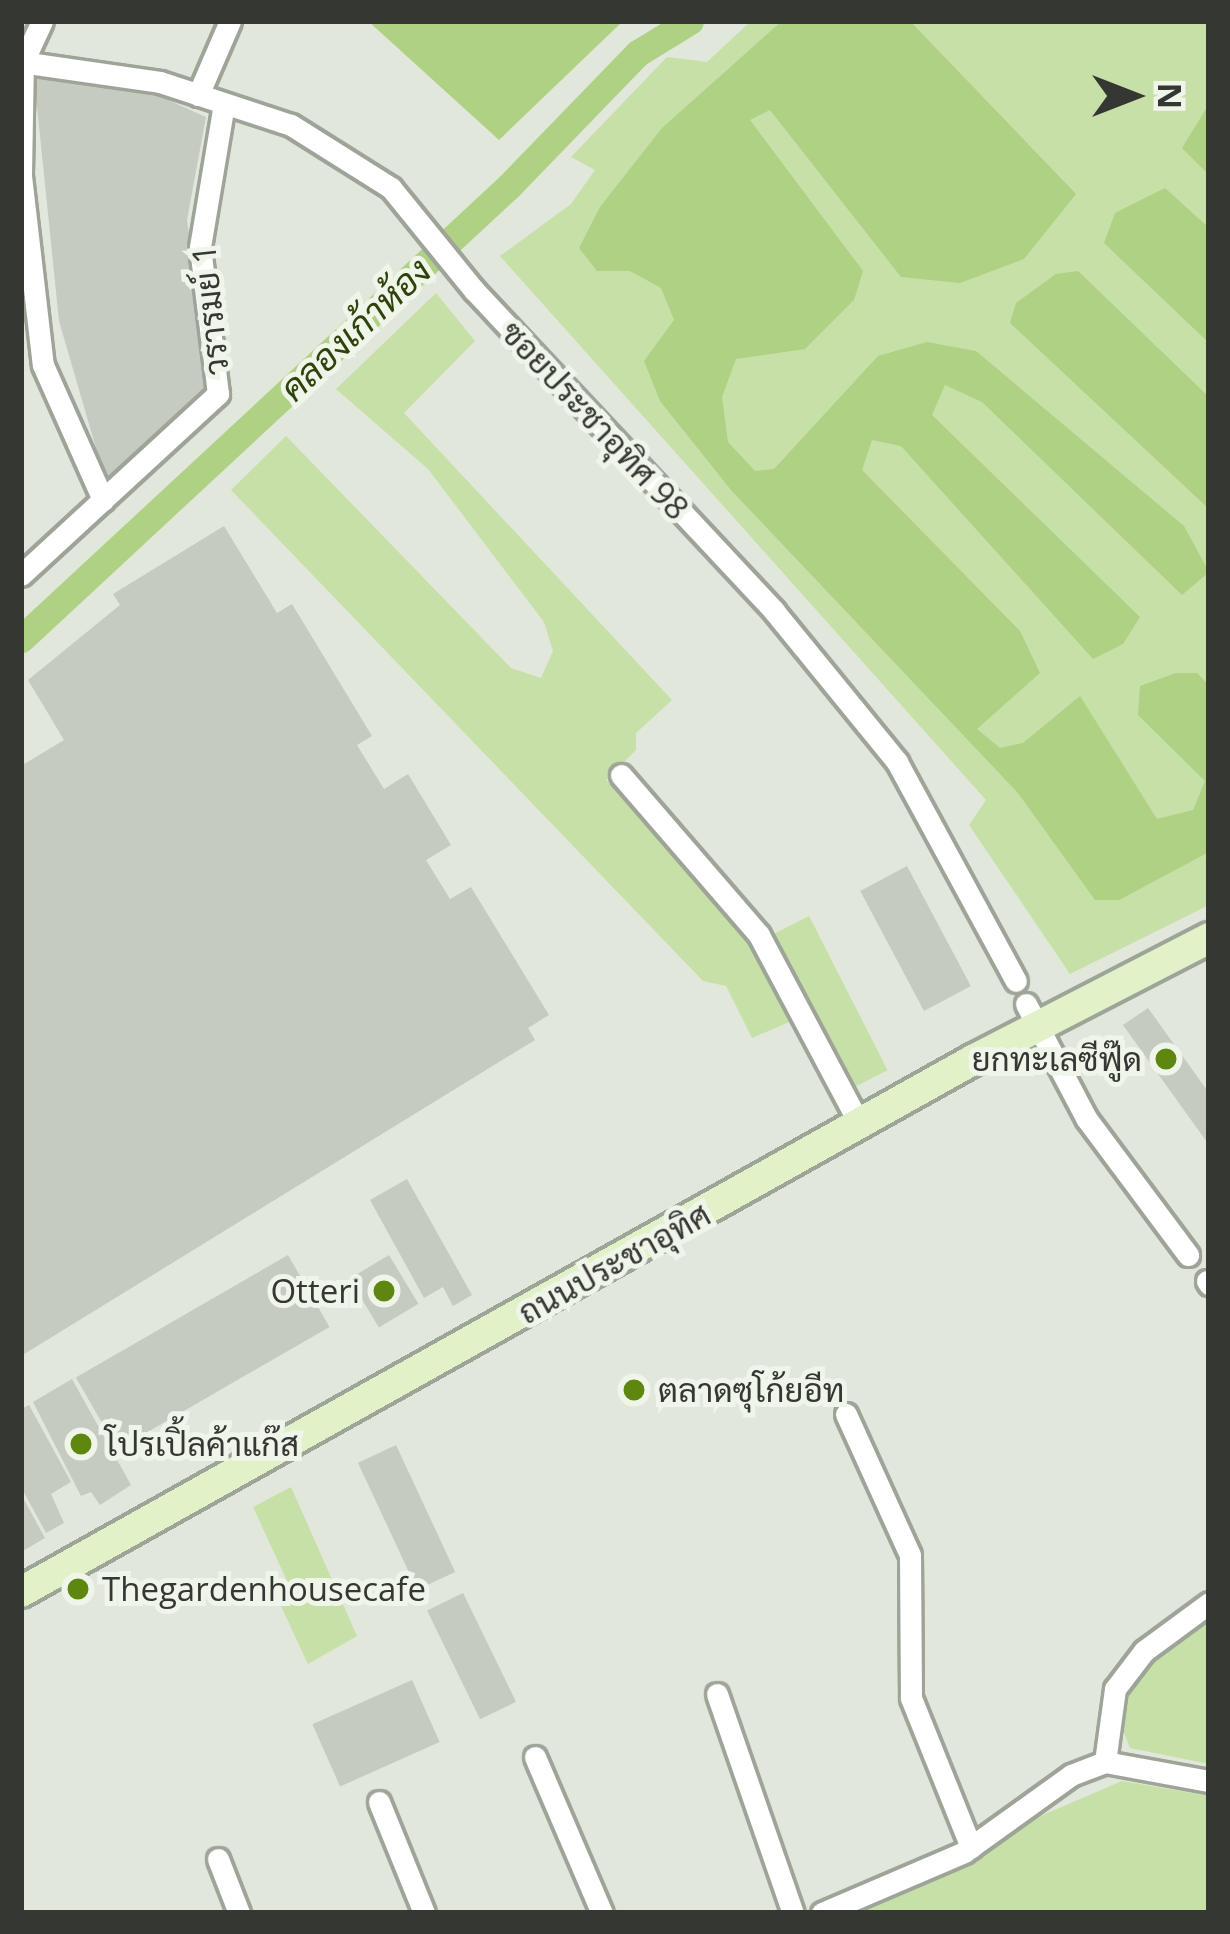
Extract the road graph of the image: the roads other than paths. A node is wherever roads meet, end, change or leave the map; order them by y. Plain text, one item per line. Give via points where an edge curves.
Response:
1 (42, 21) edge
2 (230, 21) edge
3 (22, 62) edge
4 (198, 95) junction
5 (224, 104) junction
6 (21, 175) edge
7 (104, 500) junction
8 (21, 575) edge
9 (621, 775) dead end
10 (1209, 938) edge
11 (1016, 981) dead end
12 (1031, 1015) junction
13 (860, 1125) junction
14 (1188, 1255) dead end
15 (846, 1414) dead end
16 (21, 1592) edge
17 (1209, 1603) edge
18 (717, 1694) dead end
19 (535, 1756) dead end
20 (1106, 1762) junction
21 (1209, 1781) edge
22 (380, 1802) dead end
23 (971, 1847) junction
24 (218, 1859) dead end
25 (239, 1913) edge
26 (424, 1913) edge
27 (602, 1913) edge
28 (794, 1913) edge
29 (822, 1913) edge

1 - 3 street
2 - 4 street
3 - 4 street, ซอยประชาอุทิศ 98
3 - 6 street
4 - 5 street, ซอยประชาอุทิศ 98
5 - 7 street, วรารมย์ 1 via 200,247 221,386
5 - 11 street, ซอยประชาอุทิศ 98 via 291,125 346,155 412,210 474,290 774,610 897,762
6 - 7 street via 43,365
7 - 8 street, วรารมย์ 1
9 - 13 street via 759,935
10 - 12 main road, ถนนประชาอุทิศ
12 - 13 main road, ถนนประชาอุทิศ
12 - 14 street via 1086,1118
13 - 16 main road, ถนนประชาอุทิศ
15 - 23 street via 910,1555 911,1698
17 - 20 street via 1144,1651 1115,1689
18 - 28 street
19 - 27 street
20 - 21 street
20 - 23 street via 1071,1775
22 - 26 street
23 - 29 street
24 - 25 street

